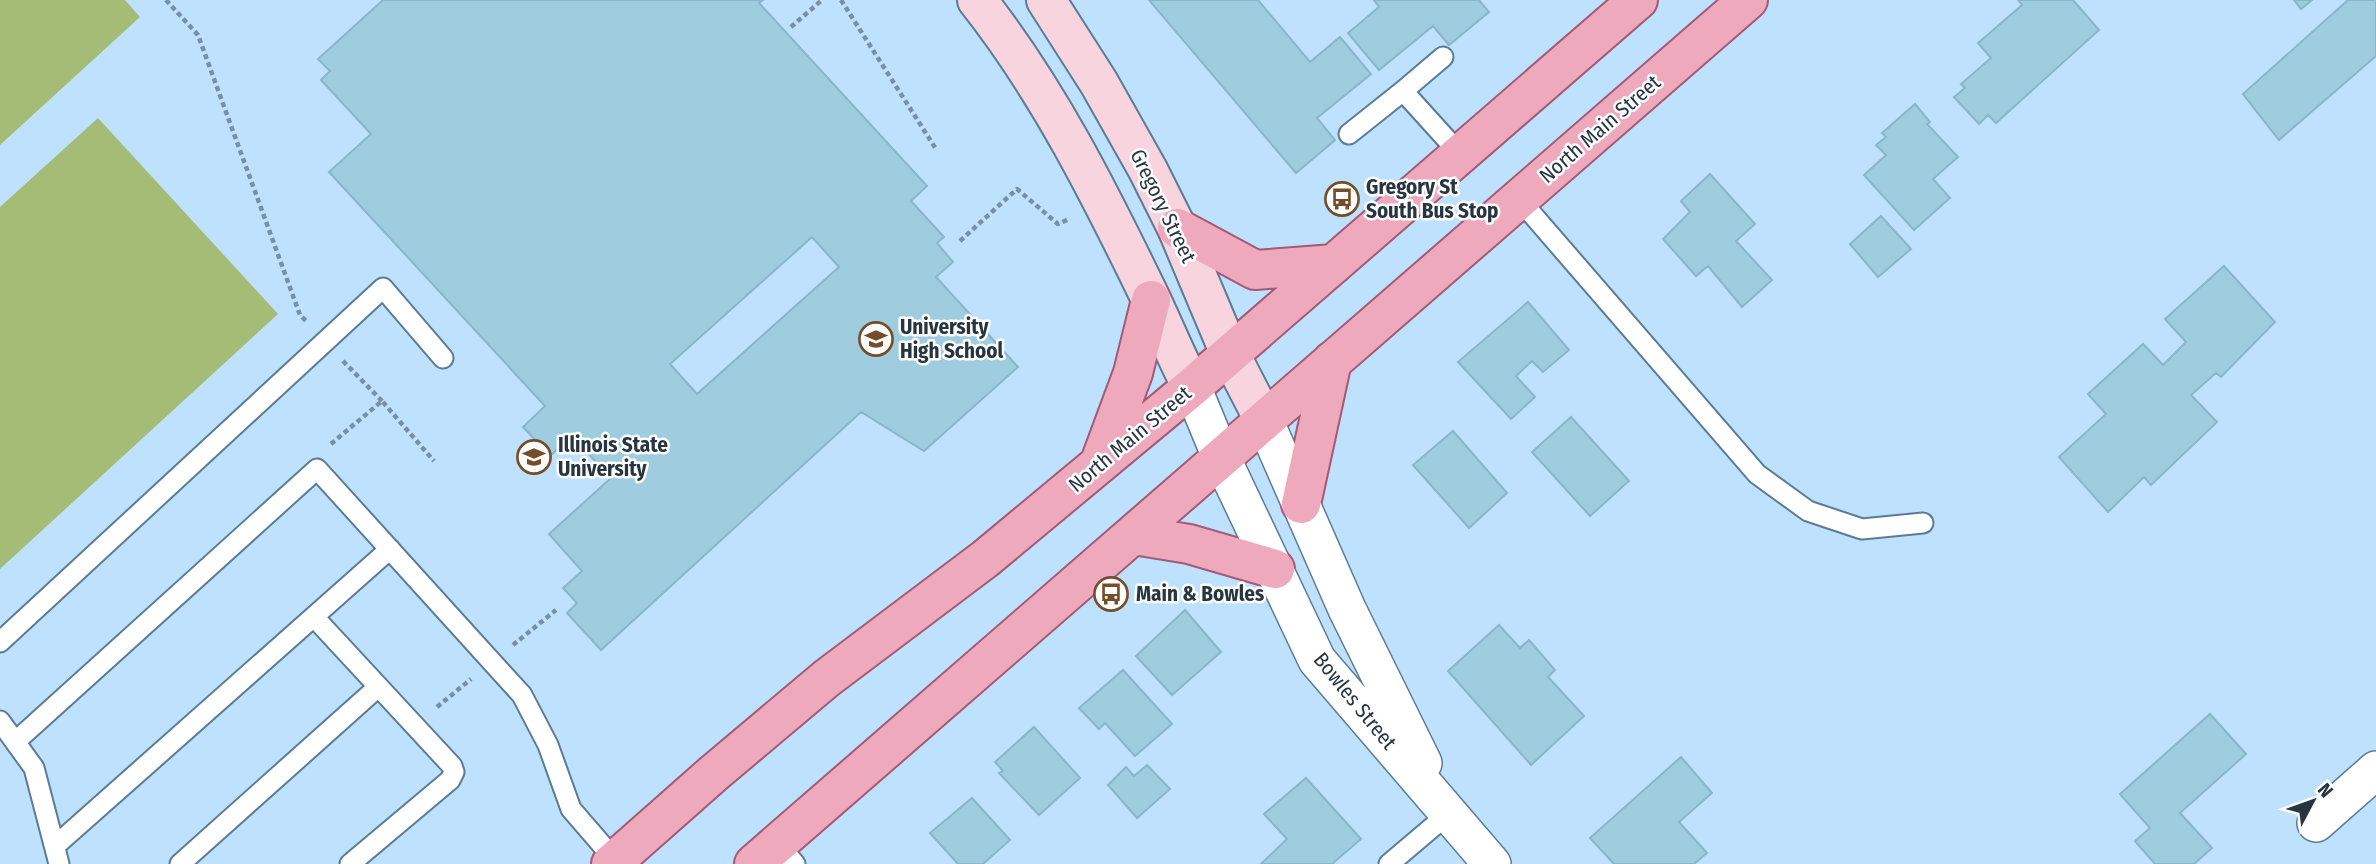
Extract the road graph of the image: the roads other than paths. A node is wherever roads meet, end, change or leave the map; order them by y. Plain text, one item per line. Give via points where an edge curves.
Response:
1 (977, 0) edge
2 (1046, 0) edge
3 (1638, 0) edge
4 (1748, 0) edge
5 (1443, 57) dead end
6 (1403, 90) junction
7 (1349, 134) dead end
8 (1460, 154) junction
9 (1519, 199) junction
10 (1177, 228) junction
11 (1334, 264) junction
12 (1151, 300) junction
13 (1230, 354) junction
14 (443, 358) dead end
15 (1332, 361) junction
16 (1192, 387) junction
17 (1264, 420) junction
18 (1221, 457) junction
19 (1100, 464) junction
20 (1301, 504) junction
21 (1923, 523) dead end
22 (1134, 535) junction
23 (390, 549) junction
24 (1275, 569) junction
25 (314, 617) junction
26 (0, 642) edge
27 (378, 687) junction
28 (0, 722) edge
29 (15, 741) junction
30 (2376, 770) edge
31 (1448, 814) junction
32 (2316, 823) dead end
33 (57, 855) edge
34 (776, 857) edge
35 (613, 862) edge
36 (180, 864) edge
37 (350, 864) edge
38 (1390, 864) edge
39 (1492, 864) edge

1 - 12 main road via 1057,116
2 - 10 main road, Gregory Street via 1099,83
3 - 8 main road, North Main Street
4 - 9 main road, North Main Street
5 - 6 lane
6 - 7 lane
6 - 8 lane
8 - 11 main road, North Main Street
9 - 15 main road, North Main Street
9 - 21 lane via 1757,474 1808,511 1862,529
10 - 11 main road via 1255,270
10 - 13 main road, Gregory Street
11 - 13 main road, North Main Street
12 - 16 main road
12 - 19 main road via 1133,373
13 - 16 main road, North Main Street
13 - 17 main road, Gregory Street
14 - 26 lane via 383,288
15 - 17 main road, North Main Street
15 - 20 main road
16 - 18 street, Bowles Street
16 - 19 main road, North Main Street
17 - 18 main road, North Main Street
17 - 20 street, Bowles Street
18 - 22 main road, North Main Street
18 - 24 street, Bowles Street
19 - 35 main road, North Main Street via 817,687
20 - 31 street, Bowles Street
22 - 24 main road via 1189,544
22 - 34 main road, North Main Street
23 - 25 lane
23 - 29 lane via 317,469
23 - 35 lane via 522,695 548,745 572,809
24 - 31 street, Bowles Street via 1317,660
25 - 27 lane
25 - 33 lane
27 - 36 lane
27 - 37 lane via 454,772
28 - 29 lane
29 - 33 lane via 34,768
30 - 32 street
31 - 38 lane
31 - 39 street, Bowles Street

